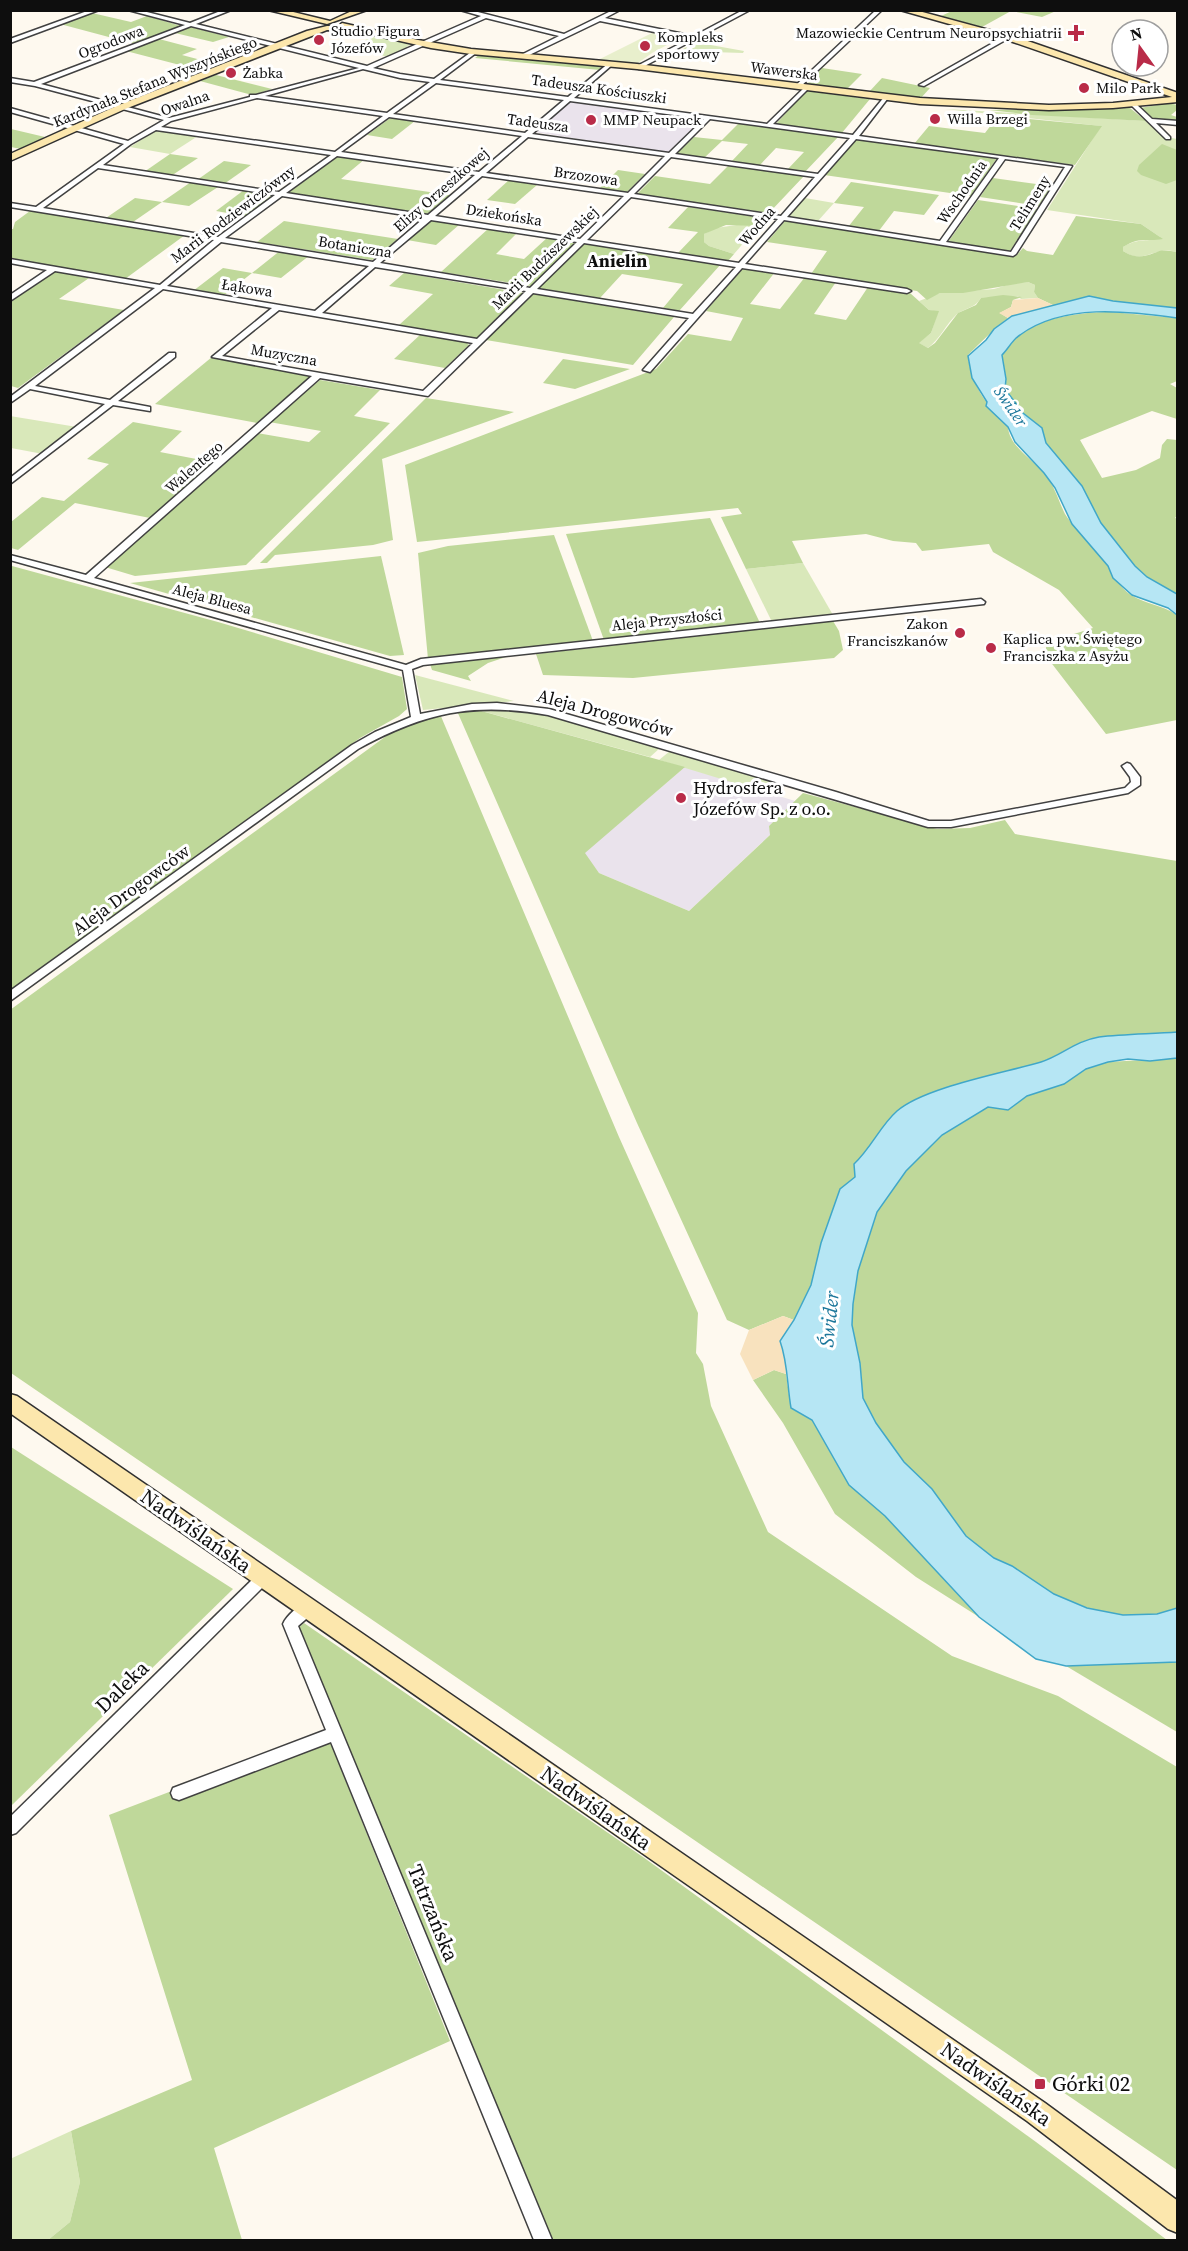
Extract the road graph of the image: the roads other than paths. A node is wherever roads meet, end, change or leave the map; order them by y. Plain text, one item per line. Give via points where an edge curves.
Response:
1 (97, 10) edge
2 (130, 10) edge
3 (229, 10) edge
4 (272, 10) edge
5 (363, 10) edge
6 (462, 10) edge
7 (491, 10) edge
8 (618, 10) edge
9 (748, 10) edge
10 (880, 10) edge
11 (904, 10) edge
12 (483, 16) junction
13 (600, 19) junction
14 (331, 25) junction
15 (189, 26) junction
16 (564, 36) junction
17 (1007, 37) junction
18 (694, 38) junction
19 (10, 41) edge
20 (423, 44) junction
21 (277, 46) junction
22 (474, 52) junction
23 (523, 56) junction
24 (610, 64) junction
25 (639, 67) junction
26 (364, 68) junction
27 (11, 80) edge
28 (434, 80) junction
29 (35, 84) junction
30 (922, 85) dead end
31 (802, 87) junction
32 (252, 96) junction
33 (885, 98) junction
34 (1178, 98) edge
35 (570, 99) junction
36 (1133, 104) junction
37 (122, 107) junction
38 (10, 110) edge
39 (388, 116) junction
40 (709, 117) junction
41 (170, 120) junction
42 (1151, 121) junction
43 (1178, 123) edge
44 (769, 125) junction
45 (74, 127) junction
46 (154, 128) junction
47 (525, 135) junction
48 (855, 137) junction
49 (1168, 138) dead end
50 (129, 143) junction
51 (337, 154) junction
52 (670, 156) junction
53 (1003, 157) junction
54 (10, 158) edge
55 (97, 166) junction
56 (1069, 166) joint
57 (479, 174) junction
58 (819, 176) junction
59 (281, 194) junction
60 (630, 196) junction
61 (10, 205) edge
62 (38, 209) junction
63 (431, 217) junction
64 (781, 219) junction
65 (220, 239) junction
66 (582, 241) junction
67 (942, 243) junction
68 (1013, 254) joint
69 (10, 261) edge
70 (375, 264) junction
71 (741, 265) junction
72 (54, 268) junction
73 (160, 288) junction
74 (531, 289) junction
75 (907, 291) dead end
76 (10, 299) edge
77 (278, 307) junction
78 (316, 313) junction
79 (695, 317) junction
80 (479, 342) junction
81 (172, 355) dead end
82 (647, 370) dead end
83 (318, 375) junction
84 (29, 387) junction
85 (425, 394) joint
86 (10, 401) edge
87 (112, 402) junction
88 (147, 409) dead end
89 (10, 482) edge
90 (10, 557) edge
91 (88, 578) junction
92 (981, 602) dead end
93 (407, 668) junction
94 (416, 717) junction
95 (1127, 766) dead end
96 (10, 997) edge
97 (10, 1402) edge
98 (263, 1578) junction
99 (308, 1608) junction
100 (335, 1732) junction
101 (179, 1793) dead end
102 (10, 1828) edge
103 (1178, 2219) edge
104 (543, 2241) edge

1 - 19 street
2 - 15 street, Tadeusza Kościuszki
3 - 15 street, Ogrodowa
4 - 14 main road, Wawerska
5 - 14 main road, Kardynała Stefana Wyszyńskiego
6 - 12 street
7 - 12 street, Owalna
8 - 13 street
9 - 18 street
10 - 31 street
11 - 17 main road
12 - 16 street
12 - 20 street, Owalna
13 - 16 street
13 - 18 street
14 - 20 main road, Wawerska
14 - 21 main road, Kardynała Stefana Wyszyńskiego
15 - 21 street, Tadeusza Kościuszki
15 - 29 street, Ogrodowa
16 - 23 street
17 - 30 street
17 - 34 main road
18 - 25 street
20 - 22 main road, Wawerska
20 - 26 street, Owalna
21 - 26 street, Tadeusza Kościuszki
21 - 37 main road, Kardynała Stefana Wyszyńskiego
22 - 23 main road, Wawerska
22 - 28 street, Marii Rodziewiczówny
23 - 24 main road, Wawerska
24 - 25 main road, Wawerska
24 - 35 street, Elizy Orzeszkowej
25 - 31 main road, Wawerska
26 - 28 street, Tadeusza Kościuszki
26 - 32 street, Owalna
27 - 29 street
28 - 35 street, Tadeusza Kościuszki
28 - 39 street, Marii Rodziewiczówny
29 - 37 street
31 - 33 main road, Wawerska
31 - 44 street
32 - 39 street, Tadeusza
32 - 41 street, Owalna
33 - 36 main road, Wawerska via 1008,108
33 - 48 street, Wodna
34 - 36 main road, Wawerska
35 - 40 street, Tadeusza Kościuszki
35 - 47 street, Elizy Orzeszkowej
36 - 42 street
37 - 41 street
37 - 45 main road, Kardynała Stefana Wyszyńskiego
38 - 45 street
39 - 47 street, Tadeusza
39 - 51 street, Marii Rodziewiczówny
40 - 44 street, Tadeusza Kościuszki
40 - 52 street, Marii Budziszewskiej
41 - 46 street, Owalna
42 - 43 street
42 - 49 street
44 - 48 street, Tadeusza Kościuszki
45 - 50 street
45 - 54 main road, Kardynała Stefana Wyszyńskiego
46 - 50 street, Owalna
46 - 51 street, Brzozowa
47 - 52 street, Tadeusza
47 - 57 street, Elizy Orzeszkowej
48 - 53 street, Tadeusza Kościuszki
48 - 58 street, Wodna
50 - 55 street, Owalna
51 - 57 street, Brzozowa
51 - 59 street, Marii Rodziewiczówny
52 - 58 street, Tadeusza
52 - 60 street, Marii Budziszewskiej
53 - 56 street, Tadeusza Kościuszki
53 - 67 street, Wschodnia
55 - 59 street, Dziekońska
55 - 62 street, Owalna
56 - 68 street, Telimeny
57 - 60 street, Brzozowa
57 - 63 street, Elizy Orzeszkowej
58 - 64 street, Wodna
59 - 63 street, Dziekońska
59 - 65 street, Marii Rodziewiczówny
60 - 64 street, Brzozowa
60 - 66 street, Marii Budziszewskiej
61 - 62 street, Botaniczna
62 - 65 street, Botaniczna
63 - 66 street, Dziekońska
63 - 70 street, Elizy Orzeszkowej
64 - 67 street, Brzozowa
64 - 71 street, Wodna
65 - 70 street, Botaniczna
65 - 73 street, Marii Rodziewiczówny
66 - 71 street, Dziekońska
66 - 74 street, Marii Budziszewskiej
67 - 68 street, Brzozowa
69 - 72 street, Łąkowa
70 - 74 street, Botaniczna
70 - 78 street, Elizy Orzeszkowej
71 - 75 street, Dziekońska
71 - 79 street, Wodna
72 - 73 street, Łąkowa
72 - 76 street
73 - 77 street, Łąkowa
73 - 84 street, Marii Rodziewiczówny
74 - 79 street, Botaniczna
74 - 80 street, Marii Budziszewskiej
77 - 78 street, Łąkowa
77 - 83 street, Muzyczna via 216,357
78 - 80 street, Łąkowa
79 - 82 street, Wodna
80 - 85 street, Marii Budziszewskiej
81 - 87 street
83 - 85 street, Muzyczna
83 - 91 street, Walentego
84 - 86 street, Marii Rodziewiczówny
84 - 87 street
87 - 88 street
87 - 89 street
90 - 91 street, Aleja Bluesa
91 - 93 street, Aleja Bluesa
92 - 93 street, Aleja Przyszłości via 507,652 421,662
93 - 94 street
94 - 95 street, Aleja Drogowców via 481,705 549,712 928,824 951,824 1128,790 1136,783
94 - 96 street, Aleja Drogowców via 355,747
97 - 98 main road, Nadwiślańska
98 - 99 main road, Nadwiślańska
98 - 102 street, Daleka
99 - 100 street, Tatrzańska via 290,1624
99 - 103 main road, Nadwiślańska via 1035,2112
100 - 101 street
100 - 104 street, Tatrzańska

